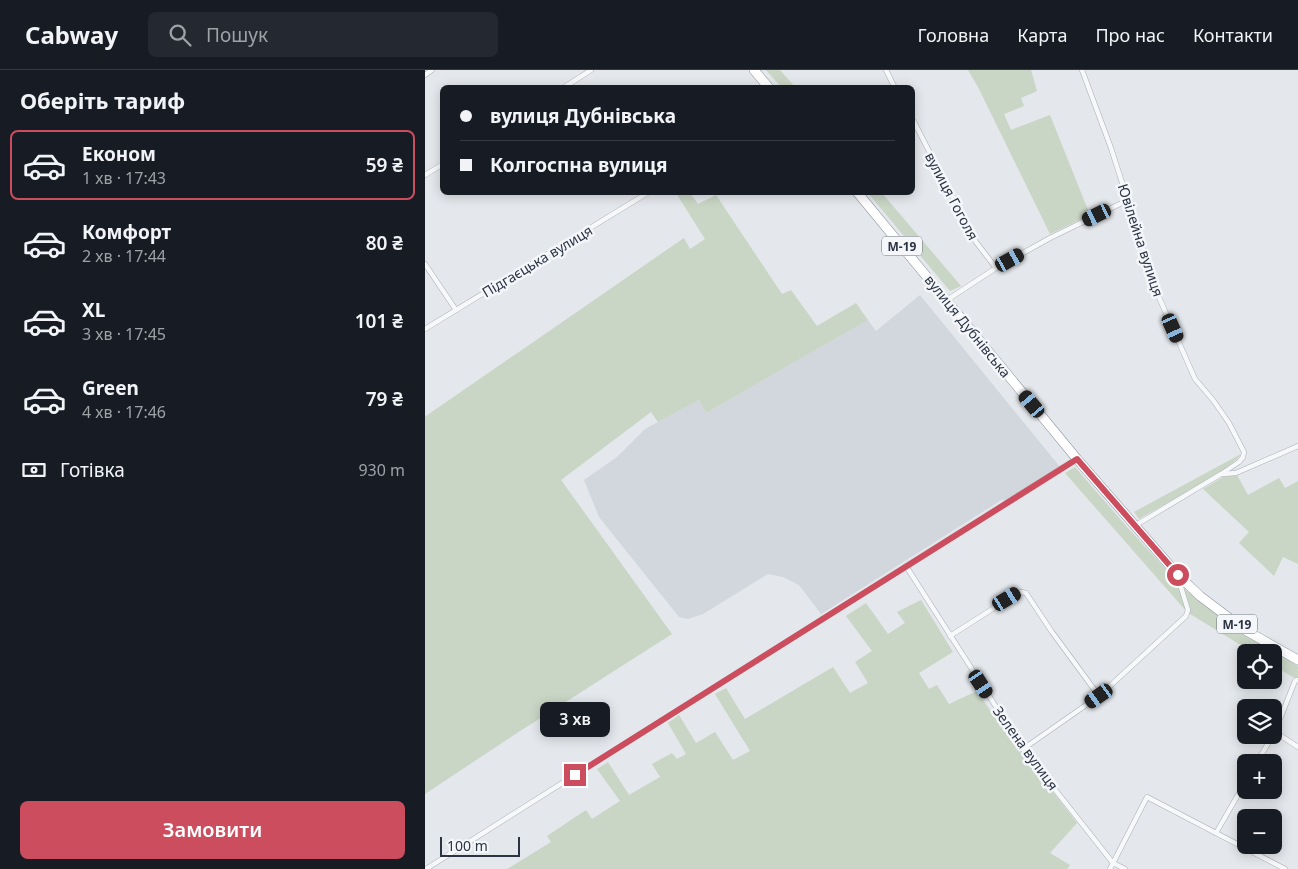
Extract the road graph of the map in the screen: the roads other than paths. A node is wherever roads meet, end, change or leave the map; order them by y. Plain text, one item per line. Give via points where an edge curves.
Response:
1 (432, 70) edge
2 (591, 70) edge
3 (754, 70) edge
4 (886, 70) edge
5 (1082, 70) edge
6 (425, 75) edge
7 (568, 85) edge
8 (766, 85) edge
9 (894, 85) edge
10 (915, 124) edge
11 (440, 166) edge
12 (425, 174) edge
13 (644, 195) edge
14 (860, 195) edge
15 (1128, 200) junction
16 (425, 264) edge
17 (996, 268) junction
18 (947, 300) junction
19 (456, 310) junction
20 (425, 329) edge
21 (1298, 446) edge
22 (1077, 459) junction
23 (1221, 474) junction
24 (1134, 526) junction
25 (906, 566) junction
26 (1183, 580) junction
27 (950, 636) junction
28 (1298, 660) edge
29 (1298, 680) edge
30 (1099, 696) junction
31 (1282, 714) edge
32 (1282, 738) edge
33 (1298, 747) edge
34 (1023, 749) junction
35 (1237, 797) edge
36 (1216, 833) junction
37 (1113, 863) junction
38 (426, 869) edge
39 (1110, 869) edge
40 (1125, 869) edge
41 (1285, 869) edge

1 - 6 street
2 - 7 street
3 - 8 highway
4 - 9 street
5 - 15 street, Ювілейна вулиця
10 - 17 street, вулиця Гоголя via 976,242
11 - 12 street
13 - 19 street, Підгаєцька вулиця
14 - 18 highway, вулиця Дубнівська / М-19
15 - 17 street
15 - 23 street, Ювілейна вулиця via 1158,295 1195,378 1229,423 1243,452 1239,462
16 - 19 street
17 - 18 street
18 - 22 highway, вулиця Дубнівська / М-19
19 - 20 street, Підгаєцька вулиця
21 - 23 street via 1236,473
22 - 24 highway, вулиця Дубнівська / М-19
22 - 25 street
23 - 24 street
24 - 26 highway, вулиця Дубнівська / М-19
25 - 27 street, Зелена вулиця
25 - 38 street
26 - 28 highway, вулиця Дубнівська / М-19 via 1245,630
26 - 30 street via 1180,584 1188,610 1186,616
27 - 30 street via 1016,594 1026,593
27 - 34 street, Зелена вулиця
29 - 31 street
30 - 34 street
32 - 33 street
34 - 37 street, Зелена вулиця
35 - 36 street
36 - 37 street via 1147,798
36 - 41 street
37 - 39 street
37 - 40 street, Зелена вулиця

